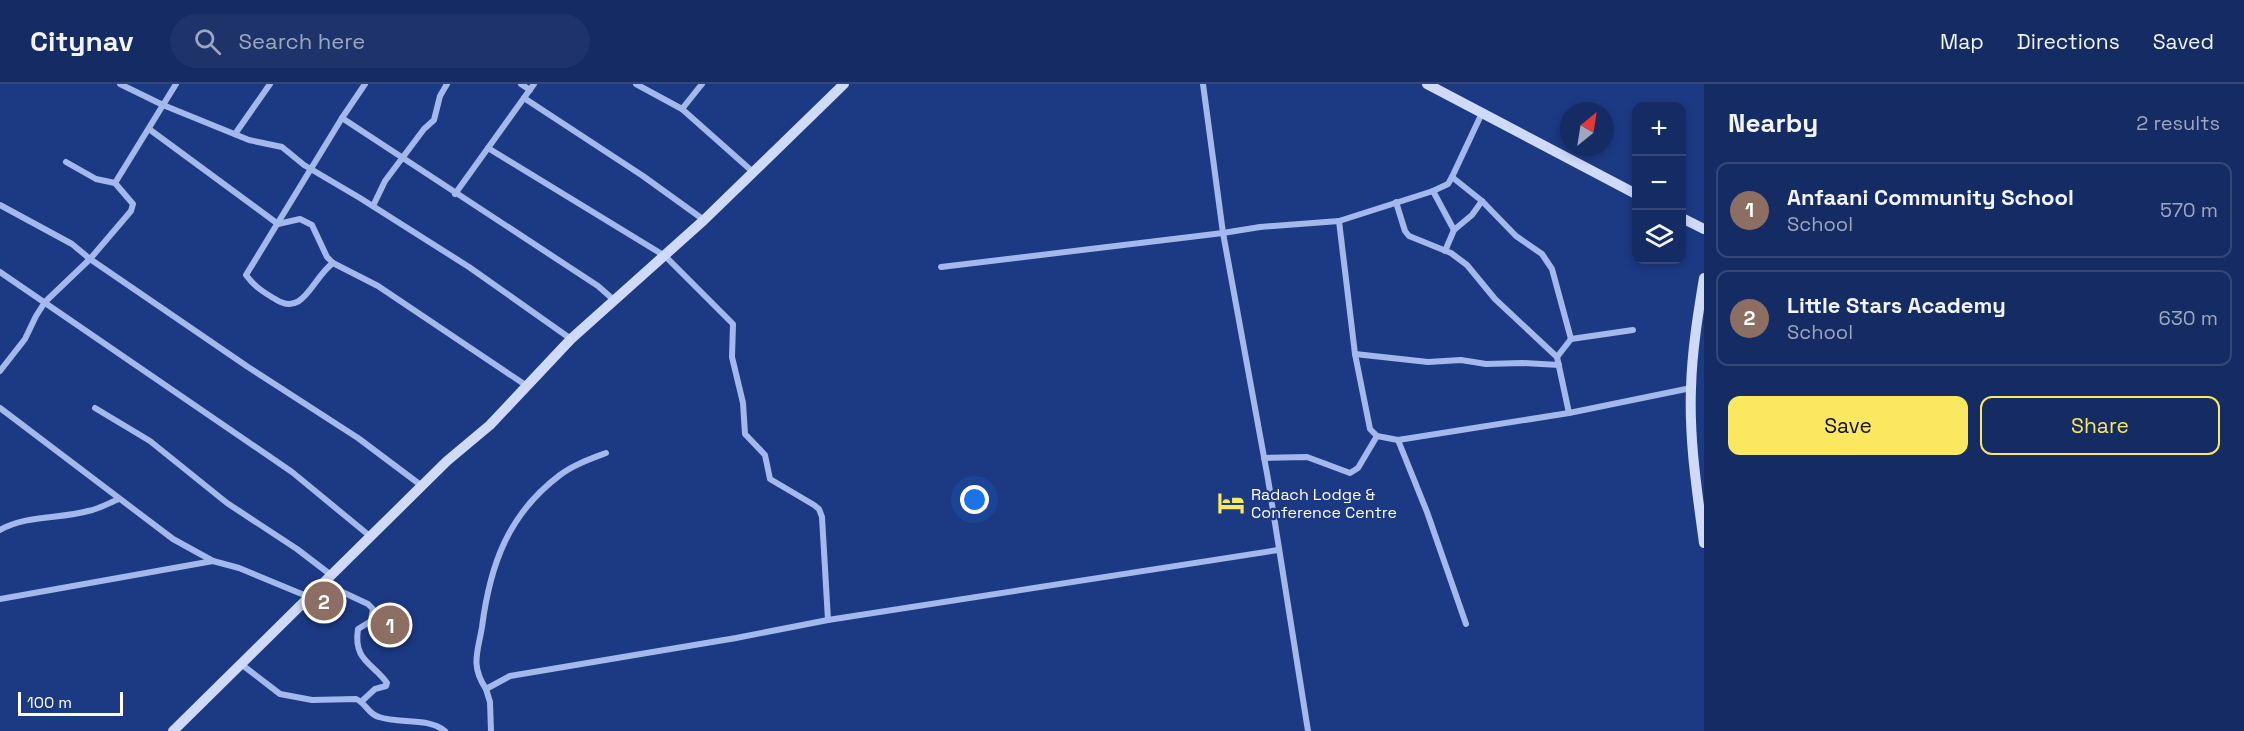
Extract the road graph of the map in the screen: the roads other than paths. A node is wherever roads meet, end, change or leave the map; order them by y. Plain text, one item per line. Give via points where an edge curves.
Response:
1 (120, 84) edge
2 (177, 84) edge
3 (270, 84) edge
4 (364, 84) edge
5 (447, 84) edge
6 (521, 84) edge
7 (636, 84) edge
8 (702, 84) edge
9 (844, 84) edge
10 (1203, 84) edge
11 (1427, 84) edge
12 (532, 87) edge
13 (524, 98) junction
14 (163, 105) junction
15 (682, 110) junction
16 (1482, 113) junction
17 (342, 118) junction
18 (148, 129) junction
19 (235, 134) junction
20 (488, 148) junction
21 (401, 159) junction
22 (66, 162) dead end
23 (312, 170) junction
24 (753, 172) junction
25 (1452, 177) junction
26 (115, 183) junction
27 (1433, 191) junction
28 (1632, 192) edge
29 (455, 194) junction
30 (1482, 201) junction
31 (1396, 202) junction
32 (0, 205) edge
33 (373, 206) junction
34 (704, 220) junction
35 (1686, 220) edge
36 (1340, 221) junction
37 (278, 224) junction
38 (1704, 229) edge
39 (1454, 230) junction
40 (1223, 233) junction
41 (1445, 250) junction
42 (665, 256) junction
43 (90, 259) junction
44 (333, 263) junction
45 (941, 267) dead end
46 (0, 272) edge
47 (1704, 278) edge
48 (615, 301) junction
49 (45, 302) junction
50 (1633, 330) dead end
51 (571, 339) junction
52 (1570, 339) junction
53 (1355, 354) junction
54 (1557, 357) junction
55 (1559, 365) junction
56 (0, 371) edge
57 (528, 387) junction
58 (1691, 388) junction
59 (0, 408) edge
60 (95, 408) dead end
61 (1569, 413) junction
62 (1377, 436) junction
63 (1398, 440) junction
64 (606, 453) dead end
65 (1264, 458) junction
66 (422, 486) junction
67 (119, 499) junction
68 (0, 530) edge
69 (371, 537) junction
70 (1704, 543) edge
71 (1278, 550) junction
72 (213, 561) junction
73 (327, 579) junction
74 (310, 597) junction
75 (0, 599) edge
76 (828, 620) junction
77 (1466, 624) dead end
78 (241, 664) junction
79 (486, 689) junction
80 (362, 701) junction
81 (173, 731) edge
82 (445, 731) edge
83 (491, 731) edge
84 (1308, 731) edge

1 - 14 street
2 - 14 street
3 - 19 street
4 - 17 street
5 - 21 street via 432,124
6 - 12 street
7 - 15 street
8 - 15 street
9 - 24 street
10 - 40 street
11 - 16 street
12 - 13 street
13 - 20 street
13 - 34 street
14 - 18 street
14 - 19 street
15 - 24 street
16 - 25 street
16 - 28 street
17 - 21 street
17 - 23 street
18 - 26 street
18 - 37 street
19 - 23 street via 282,147
20 - 29 street
20 - 42 street
21 - 29 street
21 - 33 street
22 - 26 street via 96,179
23 - 33 street
23 - 37 street
24 - 34 street
25 - 27 street via 1448,184
25 - 30 street
26 - 43 street via 133,204 131,211
27 - 31 street
27 - 39 street
29 - 48 street via 598,286
30 - 39 street
30 - 52 street via 1516,236 1547,259
31 - 36 street
31 - 41 street via 1409,236
32 - 43 street via 72,244
33 - 51 street
34 - 42 street
35 - 38 street
36 - 40 street
36 - 53 street
37 - 44 street via 300,219 312,225
37 - 44 street via 246,276 255,287 282,304 296,304
39 - 41 street
40 - 45 street
40 - 65 street
41 - 54 street via 1467,265 1495,299
42 - 48 street
42 - 76 street via 733,324 732,357 743,403 745,434 765,455 770,479 819,509
43 - 49 street
43 - 66 street via 358,438
44 - 57 street via 378,286
46 - 49 street
47 - 58 street
48 - 51 street
49 - 56 street via 25,339
49 - 69 street via 292,472
50 - 52 street
51 - 57 street
52 - 54 street
53 - 55 street via 1428,362
53 - 62 street via 1370,429
54 - 55 street
55 - 61 street
57 - 66 street
58 - 61 street
58 - 70 street via 1692,447
59 - 67 street
60 - 73 street via 150,441 227,503 297,549
61 - 63 street
62 - 63 street
62 - 65 street via 1358,468 1350,473 1307,457
63 - 77 street
64 - 79 street via 561,474 504,539 486,596 475,664
65 - 71 street
66 - 69 street
67 - 68 street via 86,512 8,525
67 - 72 street via 173,539
69 - 73 street
71 - 76 street
71 - 84 street
72 - 74 street
72 - 75 street
73 - 74 street
73 - 80 street via 373,609 371,621 358,629 359,650 387,683
74 - 78 street
76 - 79 street via 510,676
78 - 80 street via 280,694 312,700
78 - 81 street
79 - 83 street
80 - 82 street via 380,718 435,725

